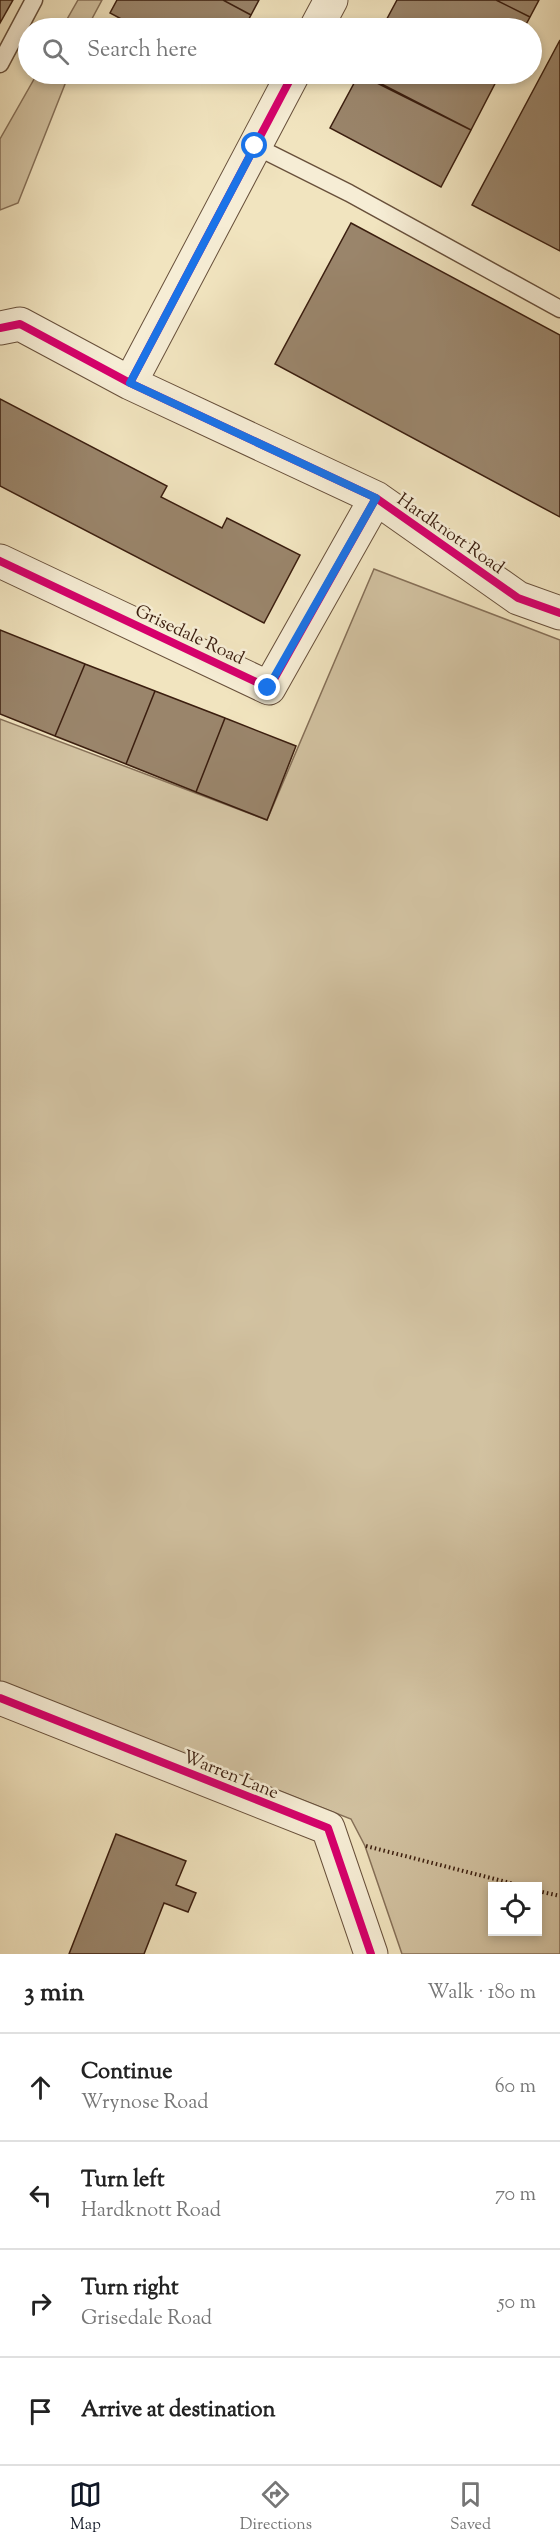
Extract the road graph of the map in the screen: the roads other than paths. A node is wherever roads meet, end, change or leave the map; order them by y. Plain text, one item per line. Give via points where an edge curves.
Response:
1 (34, 0) edge
2 (331, 0) edge
3 (24, 18) edge
4 (321, 18) edge
5 (18, 30) edge
6 (0, 64) edge
7 (288, 84) edge
8 (255, 146) junction
9 (560, 309) edge
10 (0, 328) edge
11 (130, 383) junction
12 (376, 498) junction
13 (0, 561) edge
14 (560, 613) edge
15 (0, 1698) edge
16 (371, 1954) edge

1 - 3 lane
2 - 4 street
5 - 6 lane
7 - 8 street
8 - 9 lane
8 - 11 street
10 - 11 street via 21,324
11 - 12 street, Hardknott Road
12 - 13 street, Grisedale Road via 268,688
12 - 14 street, Hardknott Road via 518,598
15 - 16 street, Warren Lane via 328,1828

